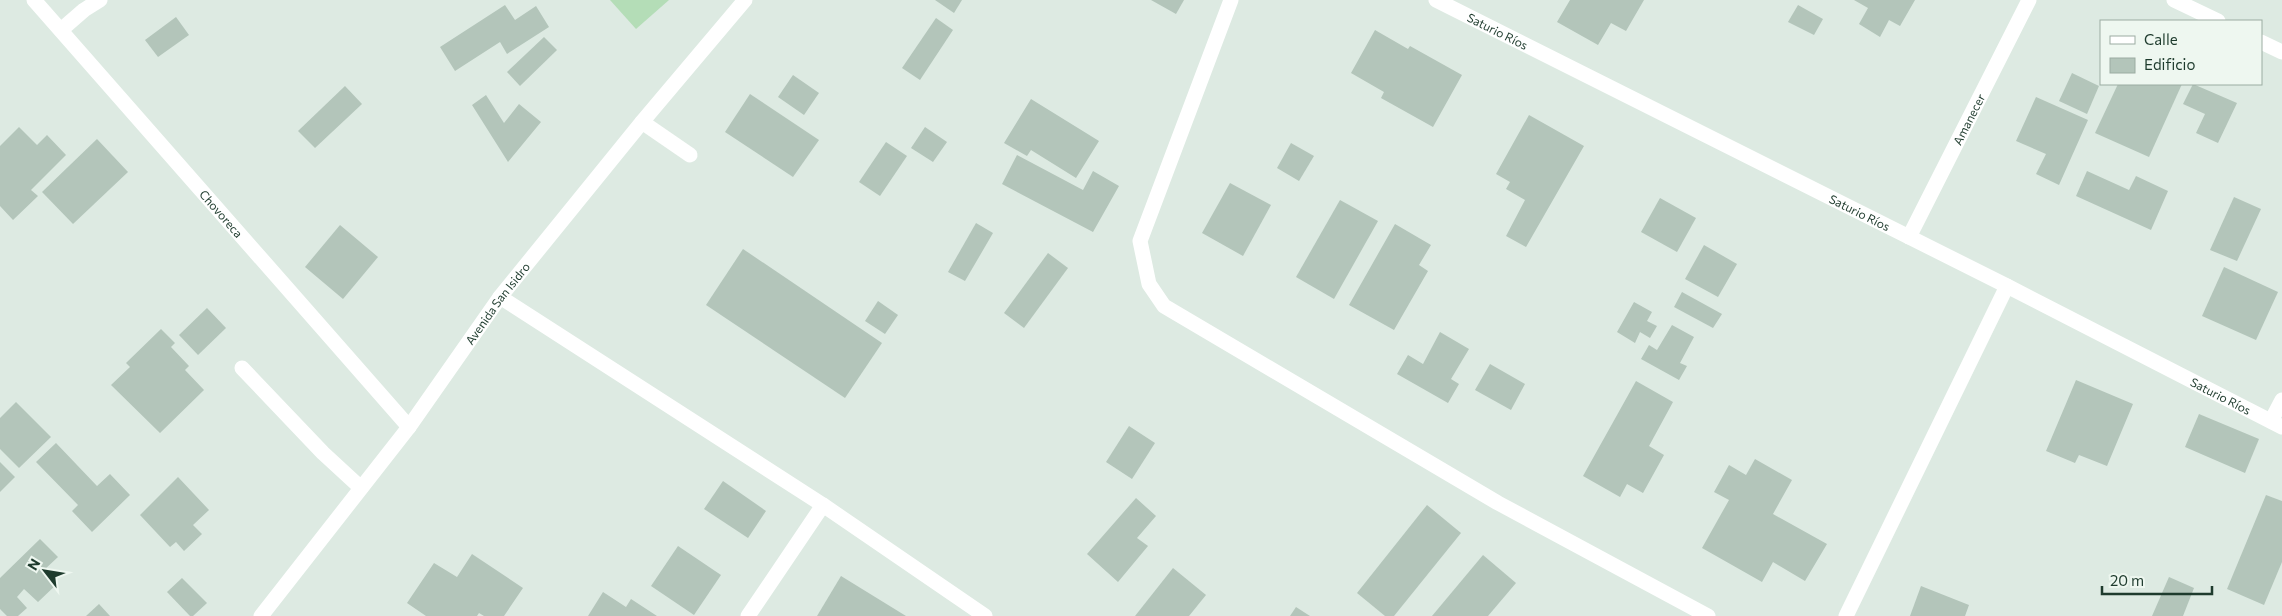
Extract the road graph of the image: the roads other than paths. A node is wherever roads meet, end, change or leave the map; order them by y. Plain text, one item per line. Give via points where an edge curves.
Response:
1 (34, 0) edge
2 (100, 0) edge
3 (745, 0) edge
4 (1231, 0) edge
5 (1436, 0) edge
6 (2029, 0) edge
7 (2174, 0) edge
8 (2216, 20) edge
9 (61, 30) junction
10 (2262, 42) edge
11 (2282, 52) edge
12 (642, 122) junction
13 (690, 155) dead end
14 (1909, 237) junction
15 (2007, 286) junction
16 (500, 296) junction
17 (242, 368) dead end
18 (2282, 400) edge
19 (2276, 424) edge
20 (409, 427) junction
21 (361, 488) junction
22 (823, 505) junction
23 (261, 616) edge
24 (748, 616) edge
25 (985, 616) edge
26 (1708, 616) edge
27 (1846, 616) edge

1 - 9 street, Chovoreca
2 - 9 street
3 - 12 street, Avenida San Isidro
4 - 26 street via 1140,241 1149,284 1164,306 1498,503
5 - 14 street, Saturio Ríos
6 - 14 street, Amanecer
7 - 8 street
9 - 20 street, Chovoreca
10 - 11 street
12 - 13 street
12 - 16 street, Avenida San Isidro
14 - 15 street, Saturio Ríos
15 - 19 street, Saturio Ríos
15 - 27 street
16 - 20 street, Avenida San Isidro
16 - 22 street
17 - 21 street
18 - 19 street
20 - 21 street, Avenida San Isidro
21 - 23 street, Avenida San Isidro
22 - 24 street
22 - 25 street

